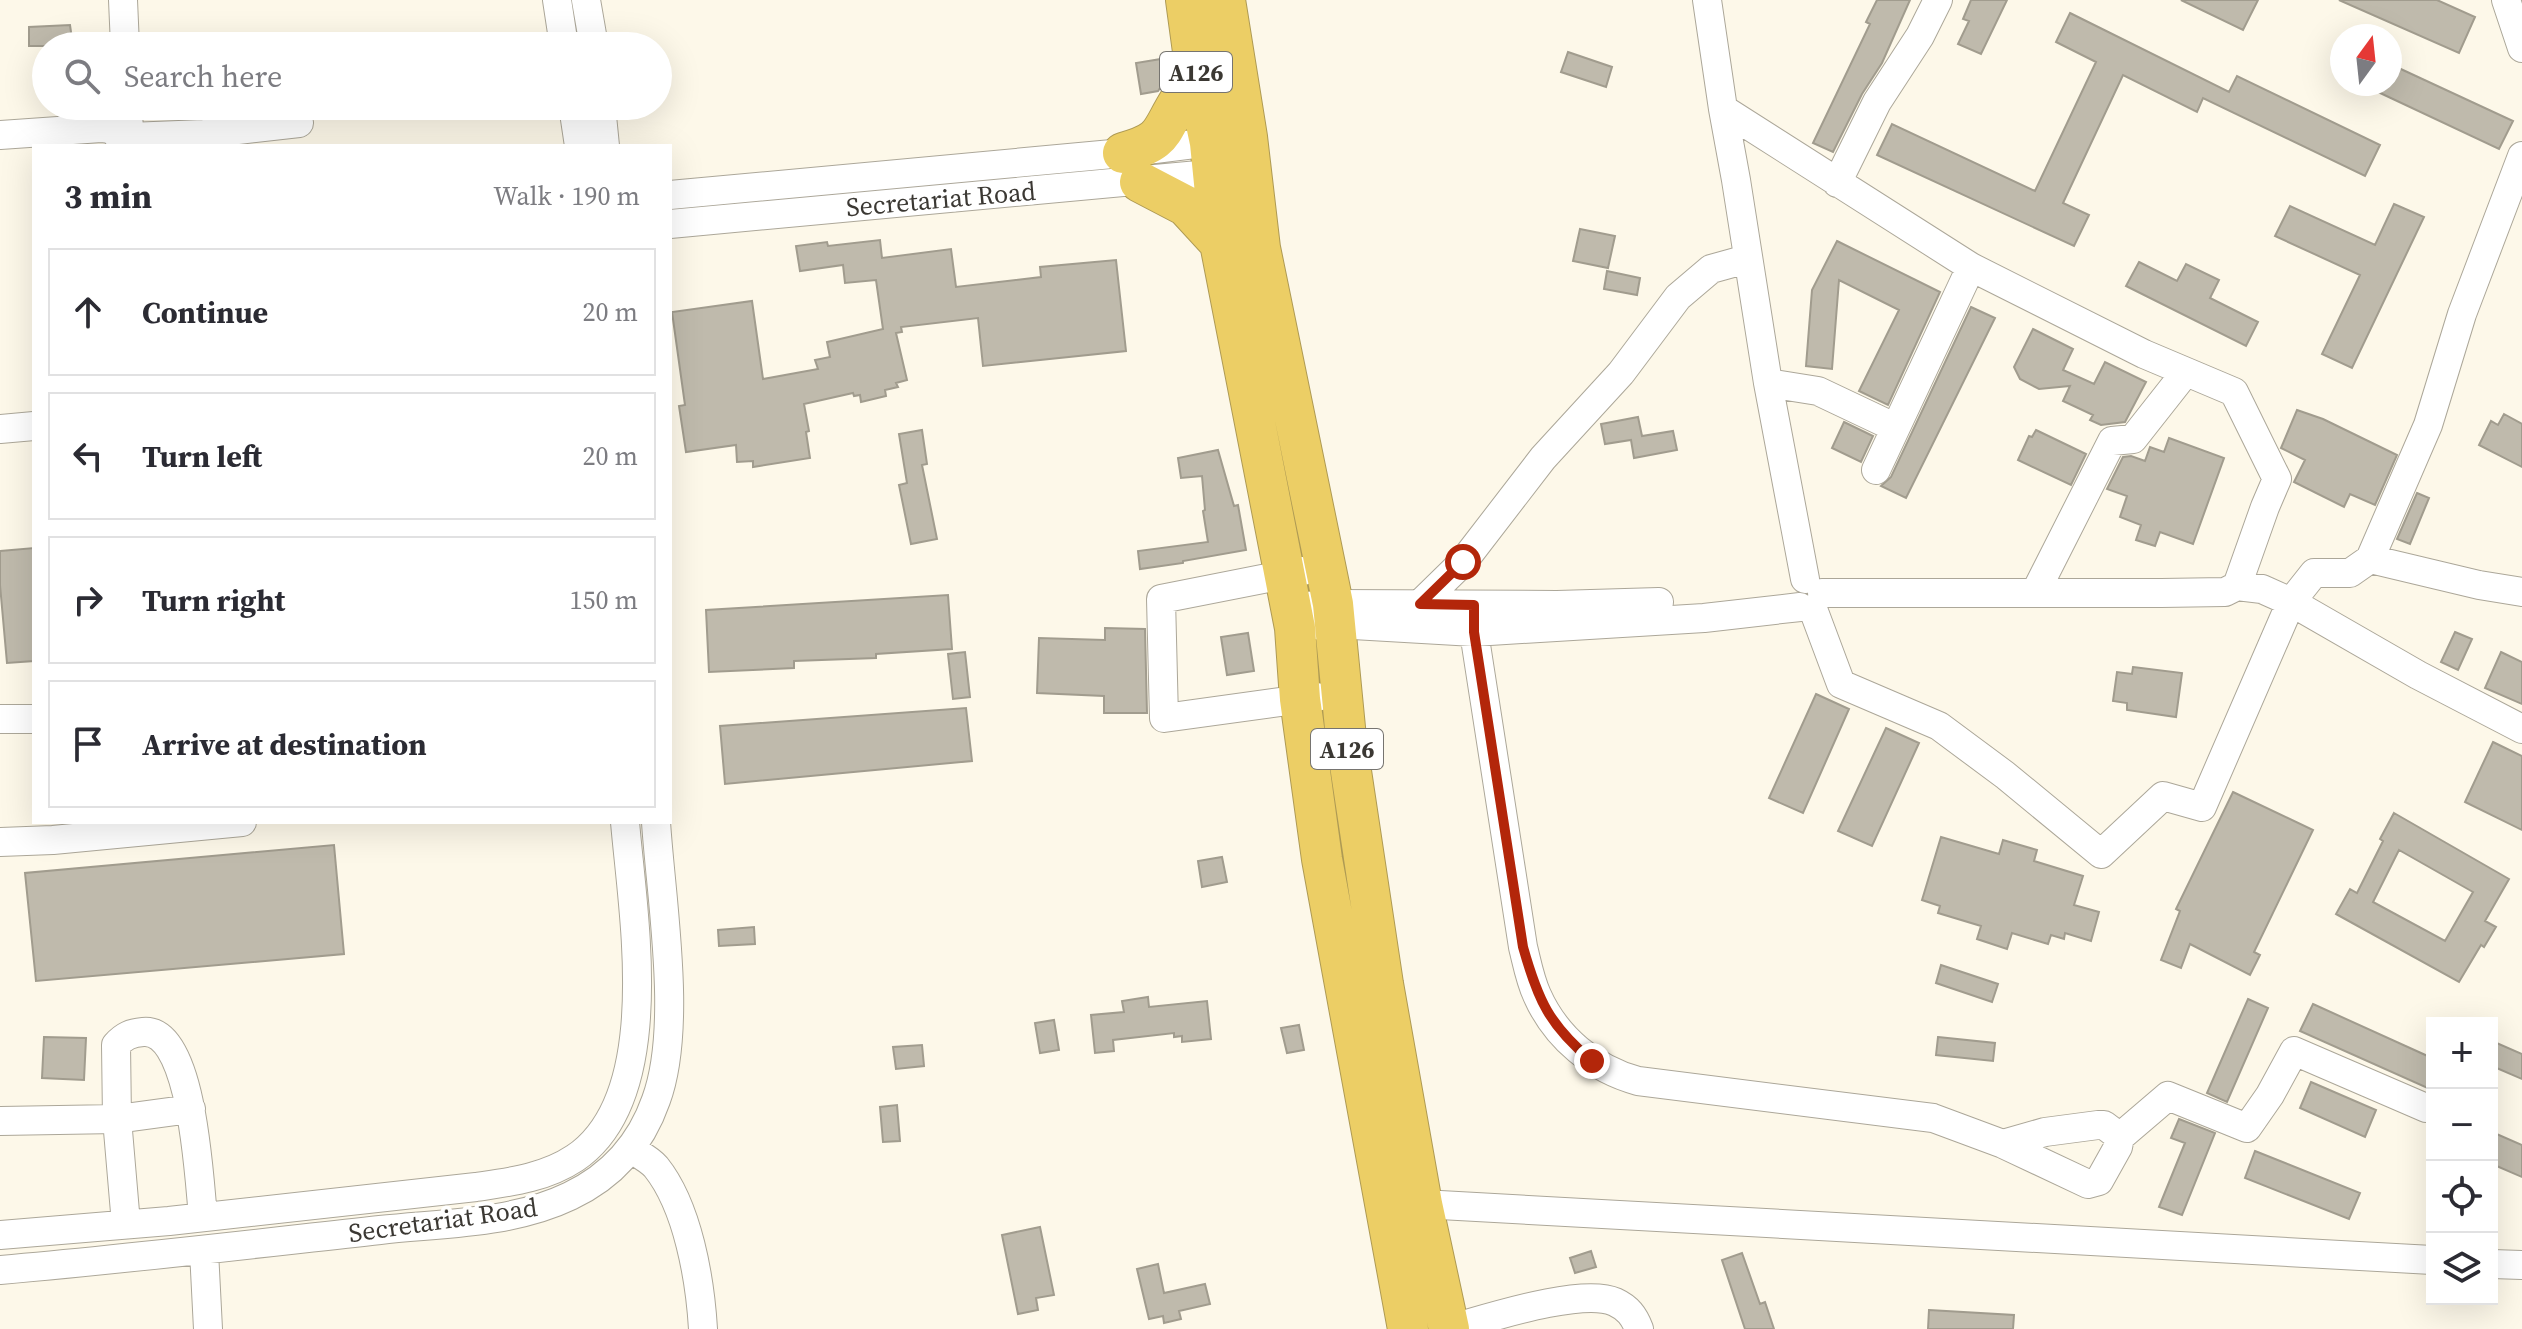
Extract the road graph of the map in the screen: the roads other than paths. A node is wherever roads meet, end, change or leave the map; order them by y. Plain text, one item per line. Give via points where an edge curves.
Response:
1 (123, 0) edge
2 (557, 0) edge
3 (586, 0) edge
4 (1186, 0) edge
5 (1225, 0) edge
6 (1707, 0) edge
7 (1938, 0) edge
8 (2506, 0) edge
9 (124, 32) edge
10 (562, 32) edge
11 (592, 32) edge
12 (2522, 48) edge
13 (1197, 81) junction
14 (1723, 109) junction
15 (129, 120) edge
16 (575, 120) edge
17 (602, 120) edge
18 (299, 123) dead end
19 (0, 135) edge
20 (130, 141) edge
21 (579, 144) edge
22 (605, 144) edge
23 (1230, 156) junction
24 (2522, 156) edge
25 (1132, 167) junction
26 (1837, 183) junction
27 (672, 195) edge
28 (672, 224) edge
29 (1220, 243) junction
30 (1747, 259) junction
31 (1971, 267) junction
32 (2185, 373) junction
33 (1768, 383) junction
34 (32, 426) edge
35 (1894, 427) junction
36 (0, 429) edge
37 (1876, 470) dead end
38 (2370, 559) junction
39 (2237, 586) junction
40 (2522, 592) edge
41 (2035, 593) junction
42 (1807, 596) junction
43 (1331, 598) junction
44 (2291, 602) junction
45 (1291, 603) junction
46 (1420, 604) junction
47 (1474, 619) junction
48 (1342, 694) junction
49 (1300, 699) junction
50 (0, 719) edge
51 (32, 719) edge
52 (2522, 729) edge
53 (200, 824) edge
54 (625, 824) edge
55 (656, 824) edge
56 (53, 831) edge
57 (0, 842) edge
58 (2426, 1108) dead end
59 (191, 1109) junction
60 (117, 1119) junction
61 (0, 1121) edge
62 (2120, 1137) junction
63 (2003, 1144) junction
64 (631, 1149) junction
65 (1422, 1204) junction
66 (203, 1216) junction
67 (169, 1221) junction
68 (126, 1224) junction
69 (0, 1235) edge
70 (204, 1251) junction
71 (171, 1254) junction
72 (2426, 1260) edge
73 (2498, 1264) edge
74 (2522, 1265) edge
75 (0, 1270) edge
76 (208, 1329) edge
77 (703, 1329) edge
78 (1408, 1329) edge
79 (1449, 1329) edge
80 (1639, 1329) edge

1 - 9 street
2 - 10 street
3 - 11 street
4 - 13 highway, A126
5 - 23 highway, A126
6 - 14 street
7 - 26 street via 1877,102
8 - 12 street
13 - 23 highway, A126
13 - 25 highway
14 - 26 street
14 - 30 street
15 - 20 street
16 - 21 street
17 - 22 street
18 - 20 street
19 - 20 street via 101,128
23 - 25 street, Secretariat Road
23 - 29 highway, A126
23 - 43 highway, A126 via 1260,248
24 - 38 street via 2462,314 2428,425
25 - 27 street, Secretariat Road
25 - 28 street, Secretariat Road
25 - 29 highway via 1186,206
26 - 31 street
29 - 45 highway, A126
30 - 33 street
30 - 46 street via 1711,269 1678,297 1463,562
31 - 32 street
31 - 35 street
32 - 39 street via 2234,392 2277,479
32 - 41 street via 2133,439 2112,441
33 - 35 street via 1818,391
33 - 42 street
34 - 36 street
35 - 37 street
38 - 40 street
38 - 44 street via 2350,573 2314,573
39 - 41 street via 2225,592
39 - 44 street via 2262,589
41 - 42 street
42 - 44 street via 1841,684 1939,726 2101,854 2163,796 2202,807
42 - 47 street
43 - 45 street
43 - 45 street
43 - 46 street
43 - 47 street
43 - 48 highway, A126
44 - 52 street
45 - 49 highway, A126
45 - 49 street via 1161,599 1164,718
46 - 47 street
47 - 63 street via 1523,947 1537,995 1571,1044 1614,1074 1638,1081 1933,1118
48 - 49 street
48 - 65 highway, A126 via 1383,984
49 - 78 highway, A126 via 1336,943
50 - 51 street
53 - 56 street
54 - 66 street, Secretariat Road via 636,959 634,1050 616,1109 585,1150 522,1180
55 - 64 street, Secretariat Road via 667,955 667,1040 657,1099
56 - 57 street
58 - 62 street via 2294,1051 2247,1128 2168,1096
59 - 60 street
59 - 60 street via 175,1056 163,1037 147,1031 124,1036 116,1045
59 - 66 street
60 - 61 street
60 - 68 street
62 - 63 street via 2098,1125
62 - 63 street via 2102,1177 2088,1184
64 - 70 street, Secretariat Road via 593,1184 517,1214
64 - 77 street via 654,1164 675,1196 700,1287
65 - 72 street
65 - 79 highway, A126
66 - 67 street, Secretariat Road
67 - 68 street, Secretariat Road
67 - 71 street
68 - 69 street, Secretariat Road
70 - 71 street, Secretariat Road
70 - 76 street
71 - 75 street, Secretariat Road
73 - 74 street
79 - 80 street via 1582,1297 1613,1301 1634,1315

